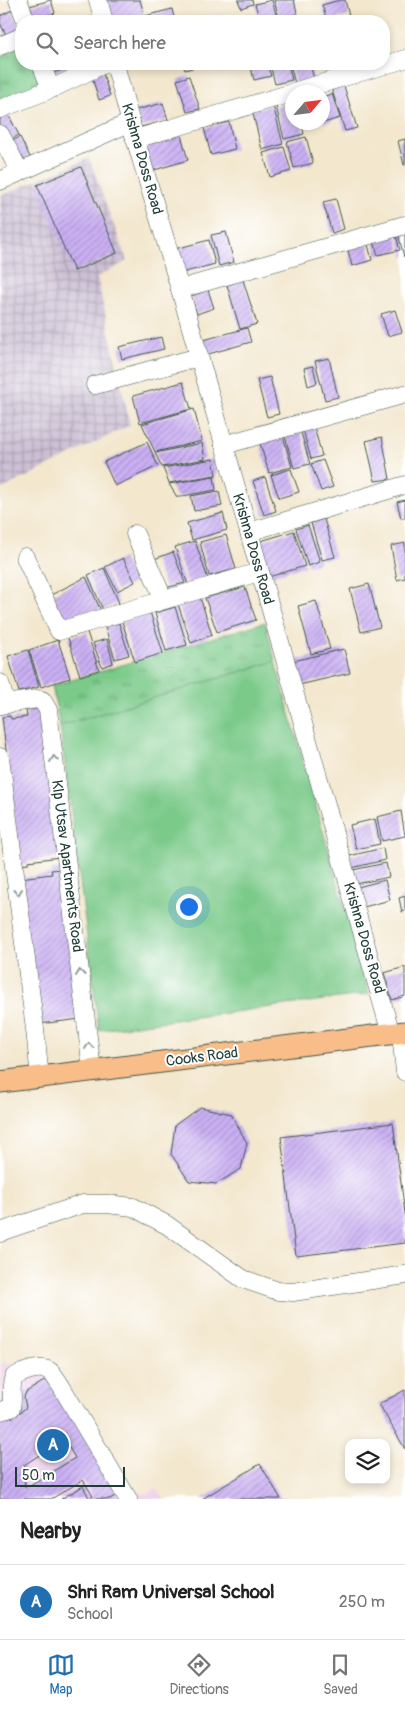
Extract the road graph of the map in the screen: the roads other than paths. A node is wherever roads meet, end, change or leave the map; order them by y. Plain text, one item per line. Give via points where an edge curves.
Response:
1 (18, 0) edge
2 (98, 0) edge
3 (24, 15) edge
4 (102, 15) edge
5 (15, 40) edge
6 (0, 46) edge
7 (405, 59) edge
8 (390, 64) edge
9 (44, 70) edge
10 (91, 70) edge
11 (117, 70) edge
12 (369, 70) edge
13 (319, 85) edge
14 (51, 89) junction
15 (285, 95) edge
16 (0, 110) edge
17 (130, 122) junction
18 (0, 134) edge
19 (135, 140) junction
20 (20, 172) junction
21 (0, 181) edge
22 (405, 225) edge
23 (180, 290) junction
24 (199, 358) junction
25 (95, 385) dead end
26 (405, 394) edge
27 (224, 445) junction
28 (405, 486) edge
29 (249, 532) junction
30 (135, 534) dead end
31 (25, 557) dead end
32 (259, 572) junction
33 (164, 600) junction
34 (0, 683) edge
35 (3, 704) edge
36 (0, 757) edge
37 (399, 1033) edge
38 (92, 1070) junction
39 (405, 1072) edge
40 (40, 1078) junction
41 (0, 1082) edge
42 (0, 1233) edge
43 (405, 1275) edge
44 (0, 1411) edge
45 (128, 1499) edge

1 - 3 street
2 - 4 street
5 - 6 street
7 - 8 street
9 - 14 street
10 - 14 street
11 - 17 street, Krishna Doss Road
12 - 13 street
14 - 16 street
15 - 19 street
17 - 19 street, Krishna Doss Road
17 - 20 street
18 - 20 street
19 - 23 street, Krishna Doss Road
20 - 21 street
22 - 23 street
23 - 24 street, Krishna Doss Road
24 - 25 street
24 - 27 street, Krishna Doss Road
26 - 27 street
27 - 29 street, Krishna Doss Road
28 - 29 street
29 - 32 street, Krishna Doss Road
30 - 33 street
31 - 33 street via 59,631
32 - 33 street
32 - 37 street, Krishna Doss Road
34 - 35 street, Klp Utsav Apartments Road
38 -> 35 street, Klp Utsav Apartments Road via 48,710 42,700 37,699
36 -> 40 street
37 - 38 main road, Cooks Road
37 - 39 street, Krishna Doss Road
38 - 40 main road, Cooks Road
40 - 41 main road, Cooks Road
42 - 43 street via 83,1204 108,1204 133,1208 167,1225 243,1279 278,1291 329,1288
44 - 45 street via 11,1408 14,1378 28,1371 49,1371

